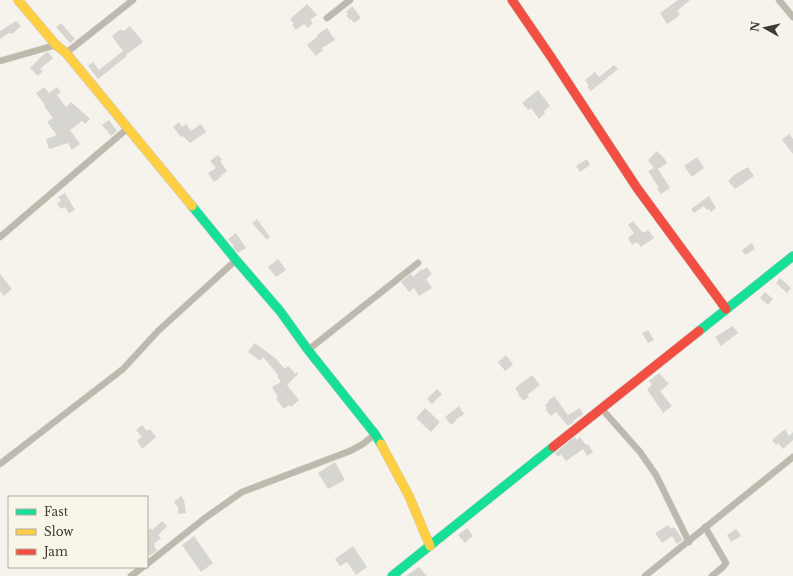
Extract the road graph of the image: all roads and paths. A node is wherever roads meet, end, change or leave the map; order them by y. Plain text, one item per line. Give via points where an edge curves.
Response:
1 (18, 0) edge
2 (133, 0) edge
3 (350, 0) edge
4 (512, 0) edge
5 (779, 0) edge
6 (793, 17) edge
7 (327, 18) dead end
8 (56, 45) junction
9 (66, 53) junction
10 (0, 60) edge
11 (128, 128) junction
12 (0, 237) edge
13 (793, 256) edge
14 (236, 260) junction
15 (418, 263) dead end
16 (726, 309) junction
17 (308, 350) junction
18 (601, 408) junction
19 (375, 434) junction
20 (793, 457) edge
21 (0, 464) edge
22 (706, 527) junction
23 (689, 542) junction
24 (430, 546) junction
25 (148, 563) edge
26 (142, 568) edge
27 (131, 576) edge
28 (392, 576) edge
29 (645, 576) edge
30 (712, 576) edge

1 - 8 street
2 - 9 street
3 - 7 street
4 - 16 street via 637,188
5 - 6 street
8 - 9 street
8 - 10 street
9 - 11 street
11 - 12 street
11 - 14 street
13 - 16 street
14 - 17 street via 280,311
14 - 21 street via 158,331 123,369
15 - 17 street
16 - 18 street
17 - 19 street
18 - 23 street via 640,452 656,475
18 - 24 street
19 - 24 street via 409,496
19 - 25 street via 350,451 242,492
20 - 22 street
22 - 23 street
22 - 30 street via 726,563
23 - 29 street
24 - 28 street
26 - 27 street

